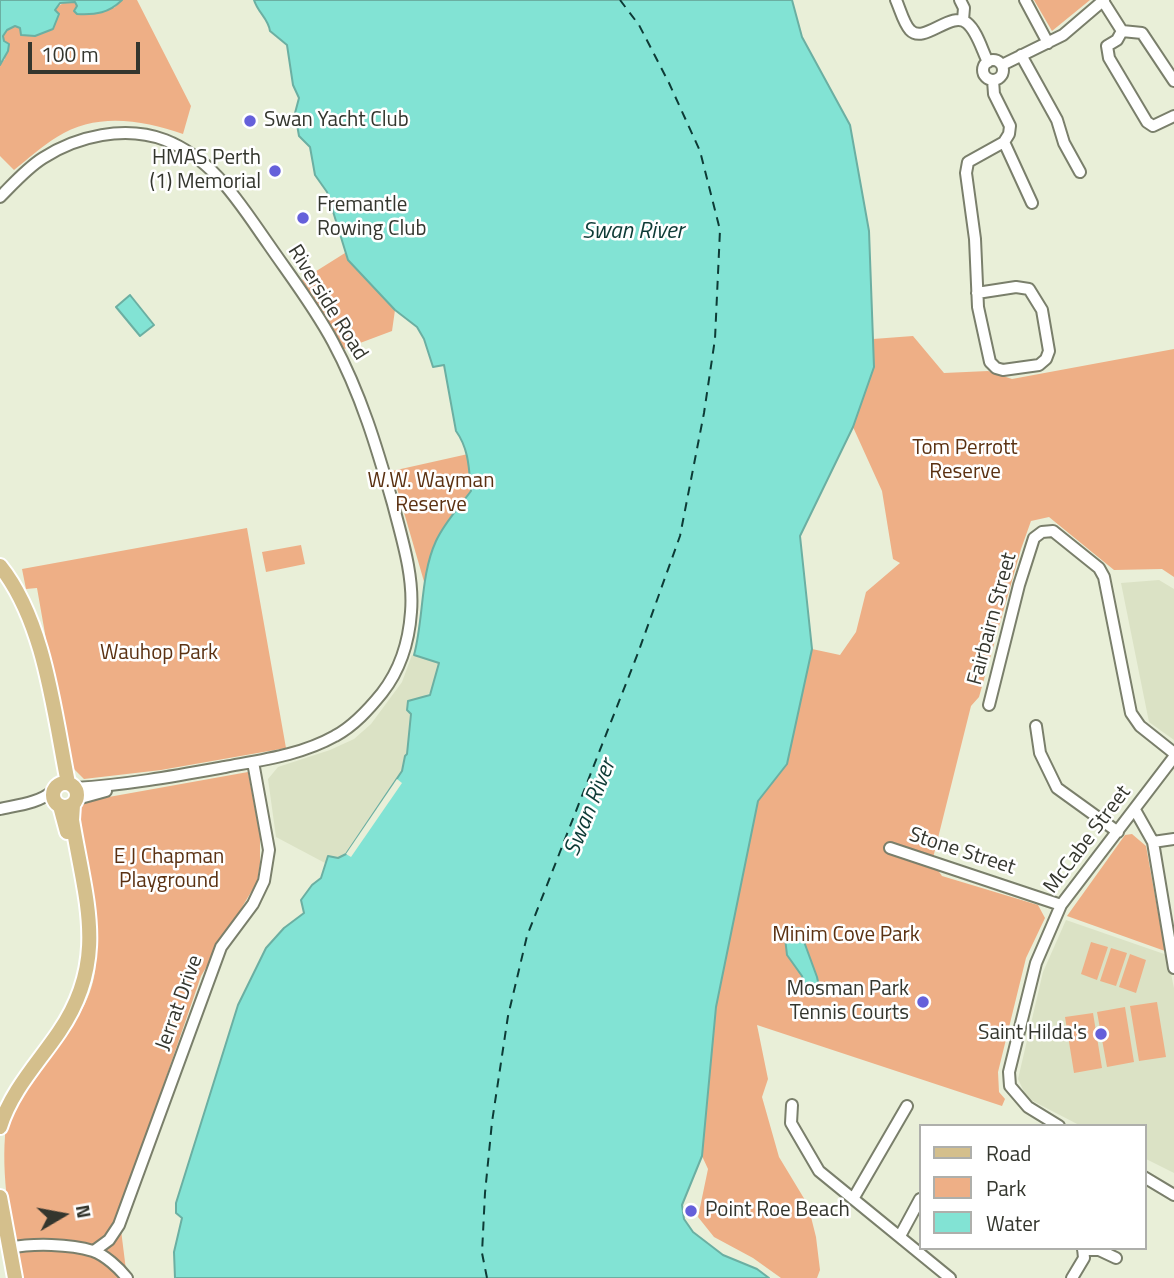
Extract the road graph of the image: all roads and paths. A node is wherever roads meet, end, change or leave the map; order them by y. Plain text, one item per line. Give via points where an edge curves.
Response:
1 (896, 0) edge
2 (960, 0) edge
3 (1025, 0) edge
4 (1103, 0) edge
5 (963, 20) junction
6 (1122, 31) junction
7 (1048, 43) junction
8 (1021, 55) junction
9 (988, 62) junction
10 (1002, 65) junction
11 (993, 80) junction
12 (1174, 81) edge
13 (1174, 116) edge
14 (1004, 142) junction
15 (52, 154) junction
16 (1080, 172) dead end
17 (0, 197) edge
18 (1032, 203) dead end
19 (0, 204) edge
20 (977, 293) junction
21 (0, 566) edge
22 (0, 577) edge
23 (989, 705) dead end
24 (1036, 726) dead end
25 (1174, 755) edge
26 (253, 762) junction
27 (65, 795) junction
28 (0, 809) edge
29 (1135, 810) junction
30 (1127, 820) junction
31 (1143, 828) junction
32 (1118, 832) junction
33 (1174, 839) edge
34 (1153, 842) junction
35 (890, 848) dead end
36 (1061, 905) junction
37 (1174, 968) edge
38 (792, 1105) dead end
39 (907, 1106) dead end
40 (0, 1109) edge
41 (1056, 1124) edge
42 (0, 1127) edge
43 (1146, 1178) edge
44 (1174, 1195) edge
45 (0, 1196) edge
46 (853, 1199) junction
47 (918, 1203) edge
48 (1, 1224) edge
49 (900, 1236) junction
50 (10, 1248) junction
51 (1083, 1250) edge
52 (1099, 1250) edge
53 (94, 1251) junction
54 (1116, 1258) dead end
55 (9, 1278) edge
56 (15, 1278) edge
57 (127, 1278) edge
58 (950, 1278) edge
59 (1072, 1278) edge

1 - 5 street via 915,34
2 - 5 street
3 - 7 street
4 - 6 street
4 - 7 street
5 - 9 street
6 - 12 street via 1142,33
6 - 13 street via 1107,52 1140,111 1153,126
7 - 8 street
8 - 10 street
8 - 16 street
9 - 10 street
9 - 11 street via 984,73
10 - 11 street via 1001,76
11 - 14 street via 994,94 1010,126
14 - 18 street
14 - 20 street via 968,162 966,173
15 - 17 street, Riverside Road
15 - 19 street, Riverside Road
15 - 26 street, Riverside Road via 92,137 135,134 163,139 210,169 228,187 326,329 372,429 411,586 406,646 384,691 337,735 308,749
20 - 20 street via 990,362 996,368 1039,365 1046,359 1049,351 1042,310 1029,289
21 - 27 main road via 16,589 43,660
22 - 27 main road via 20,611 40,672
23 - 25 street, Fairbairn Street via 1034,538 1053,531 1104,577 1131,713
24 - 32 street via 1041,753 1057,788
25 - 29 street, McCabe Street
26 - 27 street, Riverside Road
26 - 53 street, Jerrat Drive via 269,850 264,881 221,947 119,1225
27 - 28 street, Riverside Road
27 - 40 main road via 65,823 81,911 81,973 66,1011
27 - 42 main road via 88,916 91,947 86,980 71,1014 11,1099
29 - 30 street, McCabe Street
29 - 31 street
30 - 31 street
30 - 32 street, McCabe Street
31 - 34 street
32 - 36 street, McCabe Street
33 - 34 street
34 - 37 street
35 - 36 street, Stone Street
36 - 41 street, McCabe Street via 1036,962 1009,1072 1010,1086 1028,1107
38 - 46 street via 791,1123 819,1171
39 - 46 street
43 - 44 street
45 - 48 main road
46 - 49 street
47 - 49 street
48 - 50 main road
48 - 55 main road
49 - 58 street
50 - 53 street via 48,1245
50 - 56 main road
51 - 59 street via 1084,1258
52 - 54 street
53 - 57 street

